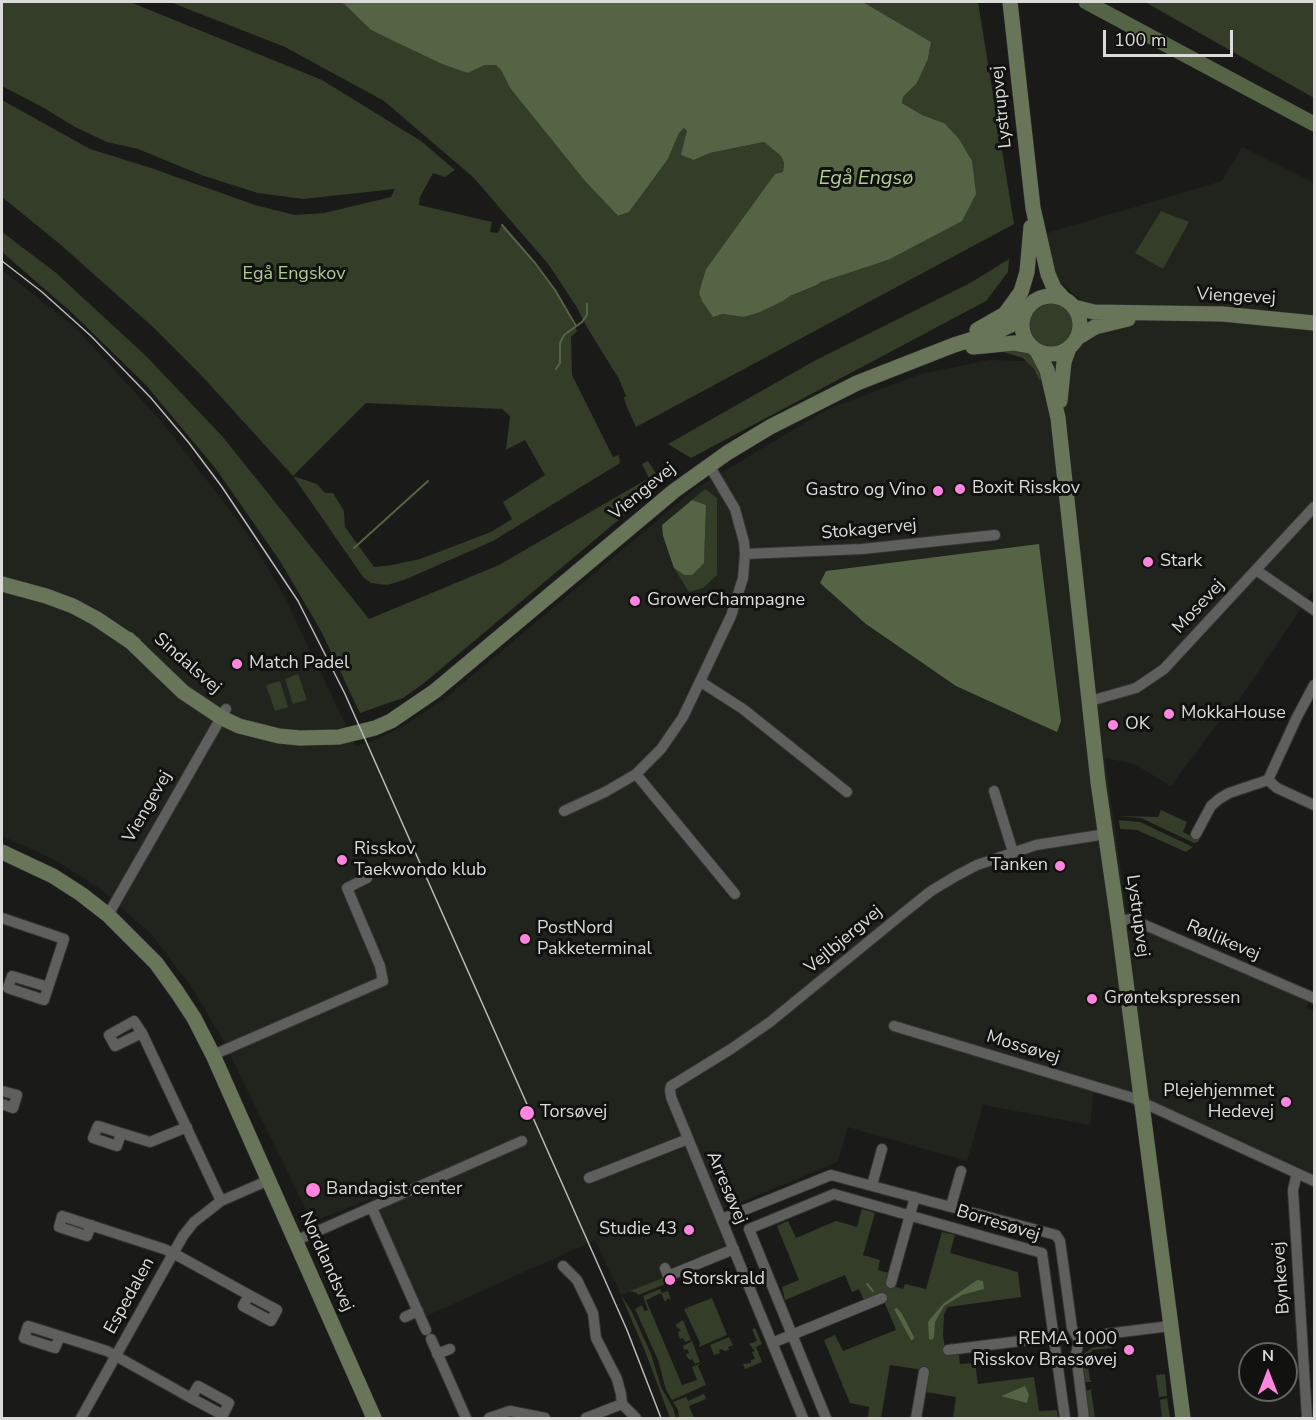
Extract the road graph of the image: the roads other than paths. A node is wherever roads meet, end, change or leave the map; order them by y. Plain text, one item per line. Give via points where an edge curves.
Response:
1 (1010, 2) edge
2 (1032, 214) junction
3 (1069, 303) junction
4 (1028, 309) junction
5 (1154, 314) junction
6 (1314, 323) edge
7 (1073, 343) junction
8 (1034, 349) junction
9 (929, 356) junction
10 (875, 375) junction
11 (1058, 418) junction
12 (709, 465) junction
13 (1314, 507) edge
14 (995, 534) dead end
15 (745, 554) junction
16 (1256, 570) junction
17 (2, 584) edge
18 (1314, 610) edge
19 (701, 682) junction
20 (1314, 685) edge
21 (1090, 701) junction
22 (224, 713) junction
23 (636, 774) junction
24 (1268, 780) junction
25 (994, 791) dead end
26 (847, 792) dead end
27 (1314, 805) edge
28 (564, 811) dead end
29 (1106, 834) junction
30 (1196, 834) dead end
31 (2, 852) edge
32 (1013, 852) junction
33 (367, 878) dead end
34 (735, 894) dead end
35 (108, 915) junction
36 (2, 918) edge
37 (1118, 921) junction
38 (48, 987) dead end
39 (1314, 998) edge
40 (894, 1026) dead end
41 (142, 1033) dead end
42 (213, 1054) junction
43 (2, 1091) edge
44 (1142, 1102) junction
45 (2, 1104) edge
46 (187, 1127) junction
47 (121, 1133) dead end
48 (688, 1139) junction
49 (522, 1141) dead end
50 (882, 1149) dead end
51 (961, 1171) dead end
52 (1297, 1173) junction
53 (589, 1178) dead end
54 (269, 1180) junction
55 (1314, 1181) edge
56 (872, 1185) junction
57 (784, 1193) junction
58 (915, 1197) junction
59 (221, 1201) junction
60 (951, 1206) junction
61 (372, 1208) junction
62 (791, 1212) junction
63 (910, 1216) junction
64 (722, 1219) junction
65 (91, 1225) dead end
66 (296, 1241) junction
67 (734, 1249) junction
68 (173, 1253) junction
69 (563, 1266) dead end
70 (665, 1268) dead end
71 (891, 1283) dead end
72 (1066, 1287) junction
73 (1047, 1289) junction
74 (249, 1295) dead end
75 (882, 1298) dead end
76 (418, 1311) junction
77 (405, 1317) dead end
78 (1170, 1326) junction
79 (791, 1335) junction
80 (60, 1336) dead end
81 (1053, 1337) junction
82 (1079, 1341) junction
83 (772, 1343) junction
84 (450, 1349) dead end
85 (948, 1350) dead end
86 (437, 1354) junction
87 (116, 1356) junction
88 (924, 1372) dead end
89 (192, 1398) dead end
90 (1082, 1400) junction
91 (1062, 1402) junction
92 (622, 1404) junction
93 (81, 1419) edge
94 (374, 1419) edge
95 (466, 1419) edge
96 (489, 1419) edge
97 (545, 1419) edge
98 (586, 1419) edge
99 (636, 1419) edge
100 (803, 1419) edge
101 (826, 1419) edge
102 (916, 1419) edge
103 (1065, 1419) edge
104 (1084, 1419) edge
105 (1183, 1419) edge
106 (1307, 1419) edge

1 - 2 street, Lystrupvej
2 - 3 street, Lystrupvej via 1048,274
2 - 4 street, Lystrupvej via 1035,280 1034,297
2 - 10 street via 1025,281 1018,299 1005,314
3 - 4 street via 1048,296
3 - 5 street, Viengevej via 1094,312
3 - 7 street via 1080,321
4 - 8 street via 1023,329
4 - 9 street, Viengevej via 996,332
5 - 6 street, Viengevej via 1224,314
5 - 7 street, Viengevej via 1095,327
7 - 8 street via 1054,354
7 - 11 street, Lystrupvej via 1064,358
8 - 9 street, Viengevej via 1018,343 990,344
8 - 11 street, Lystrupvej via 1047,370
9 - 10 street, Viengevej
10 - 12 street, Viengevej via 770,427
11 - 21 street, Lystrupvej
12 - 15 street via 735,509
12 - 22 street, Viengevej via 412,706 352,726 321,730 280,728
13 - 16 street, Mosevej
14 - 15 street, Stokagervej via 862,549
15 - 19 street via 739,594
16 - 18 street
16 - 21 street, Mosevej via 1148,682
17 - 22 street, Sindalsvej via 46,596 98,619 128,639 183,692
19 - 23 street via 674,733
19 - 26 street via 743,709
20 - 24 street
21 - 29 street, Lystrupvej
22 - 35 street, Viengevej
23 - 28 street
23 - 34 street
24 - 27 street
24 - 30 street via 1219,799
25 - 32 street
29 - 32 street, Vejlbjergvej
29 - 37 street, Lystrupvej
31 - 35 street, Nordlandsvej via 53,876
32 - 48 street, Vejlbjergvej via 976,865 931,891 770,1022 671,1086 671,1098
33 - 42 street via 347,888 383,981
35 - 42 street, Nordlandsvej via 156,963 194,1018
36 - 38 street via 64,939
37 - 39 street, Røllikevej via 1131,920
37 - 44 street, Lystrupvej
40 - 44 street, Mossøvej
41 - 46 street
42 - 54 street, Nordlandsvej
43 - 45 street via 17,1095 13,1108
44 - 52 street, Mossøvej
44 - 78 street, Lystrupvej
46 - 47 street via 150,1142
46 - 59 street
48 - 53 street, Arresøvej
48 - 64 street, Arresøvej
49 - 61 street
50 - 56 street
51 - 60 street, Borresøvej
52 - 55 street, Mossøvej
52 - 106 street, Bynkevej via 1293,1190
54 - 59 street, Espedalen
54 - 66 street, Nordlandsvej
56 - 57 street, Borresøvej via 831,1175
56 - 58 street, Borresøvej
57 - 62 street
57 - 64 street, Borresøvej
58 - 60 street, Borresøvej
58 - 63 street
59 - 68 street, Espedalen via 195,1222
60 - 72 street, Borresøvej via 1057,1236
61 - 66 street
61 - 76 street
62 - 63 street, Borresøvej via 834,1194
62 - 79 street, Borresøvej via 749,1229
63 - 71 street
63 - 73 street, Borresøvej via 1042,1253
64 - 67 street, Arresøvej
65 - 68 street, Espedalen
66 - 94 street, Nordlandsvej
67 - 70 street, Arresøvej via 668,1275
67 - 83 street, Arresøvej
68 - 74 street, Espedalen
68 - 87 street, Espedalen
69 - 92 street via 577,1280 593,1313 596,1338 617,1379
72 - 73 street
72 - 82 street, Borresøvej via 1072,1328
73 - 81 street, Borresøvej
75 - 79 street
76 - 77 street
76 - 86 street
78 - 82 street via 1090,1336
78 - 105 street, Lystrupvej
79 - 83 street
79 - 101 street
80 - 87 street, Espedalen
81 - 85 street
81 - 91 street, Borresøvej
82 - 90 street, Borresøvej via 1076,1354
83 - 100 street, Arresøvej
84 - 86 street
86 - 95 street
87 - 89 street, Espedalen
87 - 93 street, Espedalen
88 - 102 street
90 - 91 street
90 - 104 street, Borresøvej
91 - 103 street, Borresøvej
92 - 98 street
92 - 99 street
96 - 97 street via 510,1412

